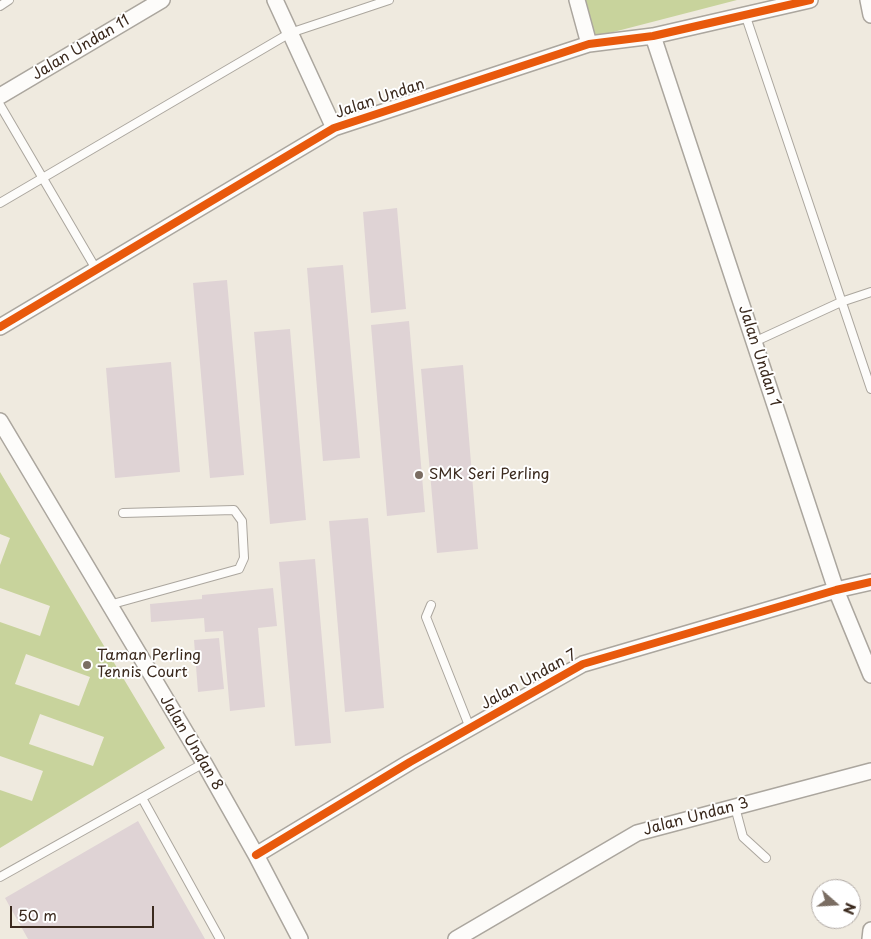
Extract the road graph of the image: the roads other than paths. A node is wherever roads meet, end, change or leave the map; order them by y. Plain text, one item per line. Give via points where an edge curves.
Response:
1 (10, 0) edge
2 (162, 0) edge
3 (275, 0) edge
4 (390, 0) edge
5 (577, 0) edge
6 (810, 0) edge
7 (868, 0) edge
8 (0, 6) edge
9 (744, 14) junction
10 (871, 15) edge
11 (290, 33) junction
12 (653, 36) junction
13 (589, 44) junction
14 (0, 96) edge
15 (0, 105) edge
16 (334, 128) junction
17 (42, 177) junction
18 (0, 203) edge
19 (96, 270) junction
20 (871, 292) edge
21 (841, 302) junction
22 (0, 327) edge
23 (754, 342) junction
24 (871, 389) edge
25 (0, 421) edge
26 (123, 513) dead end
27 (871, 582) edge
28 (836, 590) junction
29 (109, 605) junction
30 (431, 606) dead end
31 (871, 674) edge
32 (470, 728) junction
33 (204, 763) junction
34 (871, 771) edge
35 (142, 798) junction
36 (735, 807) junction
37 (256, 854) junction
38 (766, 858) dead end
39 (0, 877) edge
40 (871, 930) edge
41 (220, 939) edge
42 (300, 939) edge
43 (456, 939) edge
44 (870, 939) edge

1 - 8 lane
2 - 14 street, Jalan Undan 11
3 - 11 street
4 - 11 lane
5 - 13 street
6 - 9 street, Jalan Undan
7 - 10 street
9 - 12 street, Jalan Undan
9 - 21 lane
11 - 16 street
11 - 17 lane
12 - 13 street, Jalan Undan
12 - 23 street, Jalan Undan 1
13 - 16 street, Jalan Undan
15 - 17 lane
16 - 19 street, Jalan Undan
17 - 18 lane
17 - 19 lane
19 - 22 street, Jalan Undan
20 - 21 lane
21 - 23 lane
21 - 24 lane
23 - 28 street, Jalan Undan 1
25 - 29 street, Jalan Undan 8
26 - 29 lane via 234,510 242,521 244,558 239,569
27 - 28 street, Jalan Undan 7
28 - 31 street, Jalan Undan 1
28 - 32 street, Jalan Undan 7 via 583,664
29 - 33 street, Jalan Undan 8
30 - 32 lane via 426,617
32 - 37 street, Jalan Undan 7
33 - 35 lane
33 - 37 street, Jalan Undan 8
34 - 36 street, Jalan Undan 3
35 - 39 lane
35 - 41 lane
36 - 38 lane via 743,837
36 - 43 street, Jalan Undan 3 via 637,833
37 - 42 street, Jalan Undan 8
40 - 44 street

